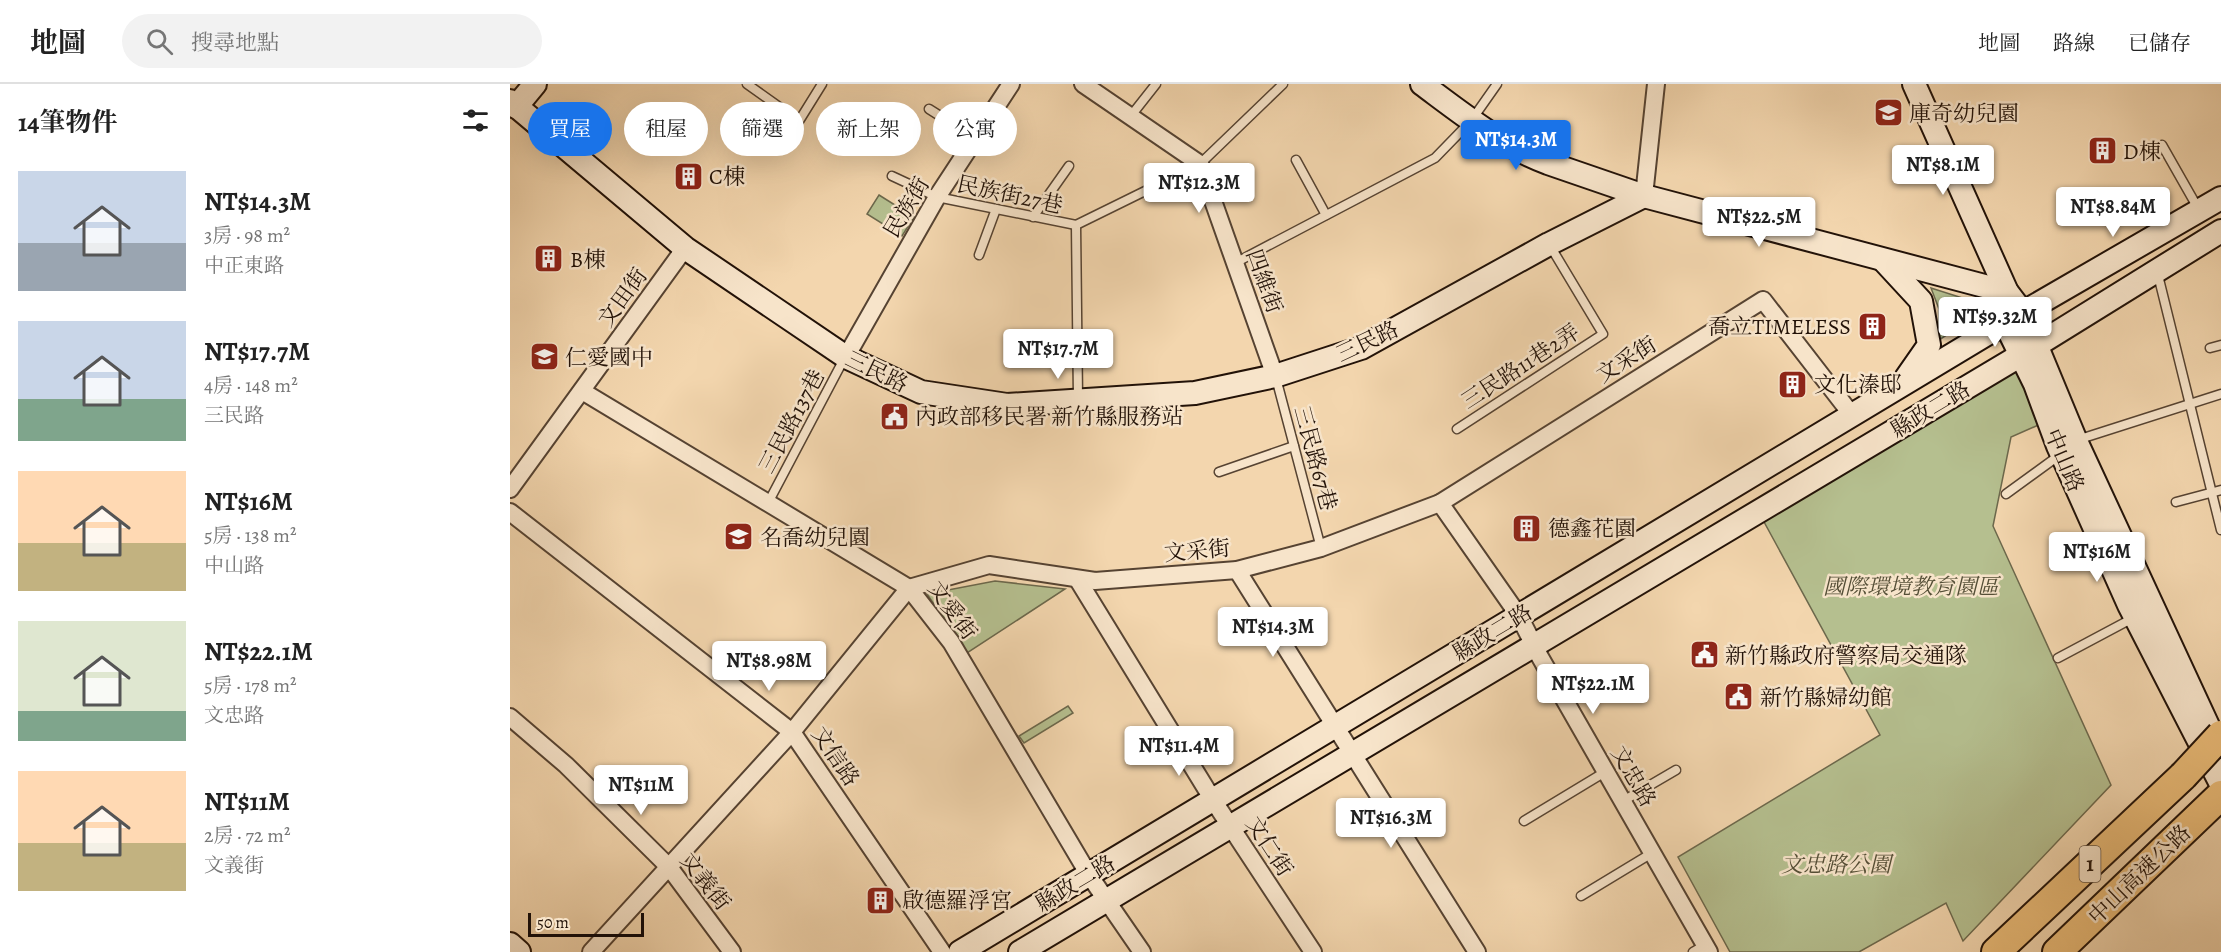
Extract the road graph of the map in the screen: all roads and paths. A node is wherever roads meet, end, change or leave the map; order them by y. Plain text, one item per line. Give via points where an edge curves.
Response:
1 (535, 84) edge
2 (747, 84) edge
3 (822, 84) edge
4 (1011, 84) edge
5 (1156, 84) edge
6 (1283, 84) edge
7 (1422, 84) edge
8 (1497, 84) edge
9 (1656, 84) edge
10 (1914, 84) edge
11 (1087, 85) edge
12 (999, 102) edge
13 (512, 105) edge
14 (928, 109) dead end
15 (933, 112) edge
16 (1130, 117) junction
17 (1471, 121) junction
18 (2162, 145) dead end
19 (963, 156) edge
20 (1296, 160) dead end
21 (1200, 164) junction
22 (1069, 166) dead end
23 (892, 176) dead end
24 (1644, 196) junction
25 (937, 197) junction
26 (2221, 198) edge
27 (996, 209) junction
28 (2199, 211) junction
29 (1326, 215) junction
30 (1033, 217) junction
31 (1076, 225) junction
32 (2221, 231) edge
33 (1549, 244) junction
34 (685, 248) junction
35 (979, 255) dead end
36 (1884, 261) junction
37 (1235, 263) junction
38 (2156, 271) junction
39 (2007, 292) junction
40 (2014, 318) junction
41 (2221, 345) edge
42 (2210, 348) dead end
43 (2028, 350) junction
44 (846, 357) junction
45 (1275, 376) junction
46 (1899, 387) junction
47 (582, 391) junction
48 (2221, 394) edge
49 (1078, 398) junction
50 (2190, 404) junction
51 (1852, 415) junction
52 (1457, 429) dead end
53 (1294, 446) junction
54 (2069, 447) junction
55 (1219, 472) dead end
56 (510, 489) edge
57 (2216, 491) edge
58 (2006, 494) dead end
59 (2176, 502) dead end
60 (768, 503) junction
61 (1440, 503) junction
62 (510, 512) edge
63 (2221, 530) edge
64 (1321, 548) junction
65 (1237, 570) junction
66 (1078, 580) junction
67 (909, 588) junction
68 (1519, 616) junction
69 (2135, 617) junction
70 (1534, 645) junction
71 (2058, 658) dead end
72 (510, 717) edge
73 (1337, 725) junction
74 (792, 732) junction
75 (2221, 735) edge
76 (1354, 753) junction
77 (2221, 754) edge
78 (1676, 771) dead end
79 (1605, 772) junction
80 (2221, 784) edge
81 (1213, 800) junction
82 (1623, 801) junction
83 (2213, 804) edge
84 (1524, 821) dead end
85 (1230, 826) junction
86 (1652, 853) junction
87 (669, 867) junction
88 (1089, 875) junction
89 (1581, 896) dead end
90 (1106, 900) junction
91 (510, 944) edge
92 (1702, 950) edge
93 (519, 952) edge
94 (591, 952) edge
95 (732, 952) edge
96 (942, 952) edge
97 (960, 952) edge
98 (1020, 952) edge
99 (1142, 952) edge
100 (1312, 952) edge
101 (1478, 952) edge
102 (1996, 952) edge
103 (2057, 952) edge

1 - 13 street
2 - 3 lane via 799,121
4 - 12 street, 民族街
5 - 16 lane
6 - 21 lane
7 - 17 street
8 - 17 lane
9 - 24 street
10 - 39 street, 中山路
11 - 16 street
13 - 34 street, 三民路
14 - 15 lane
16 - 21 street
17 - 24 street via 1532,157
17 - 29 lane via 1435,158
18 - 28 lane
19 - 25 street, 民族街
20 - 29 lane
21 - 31 lane
21 - 37 street, 四維街
22 - 30 lane
23 - 25 lane, 民族街27巷
24 - 33 street, 三民路
24 - 36 street
25 - 27 lane, 民族街27巷
25 - 44 street, 民族街
26 - 28 street, 縣政二路
27 - 30 lane, 民族街27巷
27 - 35 lane
28 - 40 street, 縣政二路
29 - 37 lane
30 - 31 lane, 民族街27巷
31 - 49 lane
32 - 38 street, 縣政二路
33 - 45 street, 三民路 via 1361,348
33 - 52 lane, 三民路11巷2弄 via 1603,334
34 - 44 street, 三民路
34 - 47 street, 文田街
36 - 39 street
36 - 46 street via 1921,300 1929,345
37 - 45 street, 四維街
38 - 43 street, 縣政二路
38 - 50 lane
39 - 40 street, 中山路
40 - 43 street, 中山路
40 - 46 street, 縣政二路
41 - 42 lane
43 - 54 street, 中山路
43 - 70 street, 縣政二路
44 - 49 street, 三民路 via 921,392 1007,405
44 - 60 lane, 三民路137巷
45 - 49 street, 三民路 via 1196,393
45 - 53 lane, 三民路67巷
46 - 51 street, 縣政二路
47 - 56 street, 文田街
47 - 60 street, 文愛街
48 - 50 lane
50 - 54 lane
50 - 57 lane
51 - 61 street, 文采街 via 1763,300
51 - 68 street, 縣政二路
53 - 55 lane
53 - 64 lane, 三民路67巷
54 - 58 lane
54 - 69 street, 中山路
54 - 77 street, 中山路
57 - 59 lane
57 - 63 lane
60 - 67 street, 文愛街
61 - 64 street, 文采街
61 - 68 street, 文忠路
62 - 74 street, 文信路
64 - 65 street, 文采街
65 - 66 street, 文采街
65 - 73 street
66 - 67 street, 文采街 via 989,565
66 - 81 street, 文仁街
67 - 74 street
67 - 88 street, 文愛街 via 951,642
68 - 70 street, 文忠路
68 - 73 street, 縣政二路
69 - 71 lane
69 - 80 street, 中山路
70 - 76 street, 縣政二路
70 - 79 street, 文忠路
72 - 87 street, 文義街 via 566,765
73 - 76 street
73 - 81 street, 縣政二路
74 - 87 street
74 - 96 street, 文信路
75 - 102 highway, 中山高速公路 / 1, bridge via 2183,776
76 - 85 street, 縣政二路
76 - 101 street
78 - 82 lane
79 - 82 street, 文忠路
79 - 84 lane
81 - 85 street, 文仁街
81 - 88 street, 縣政二路
82 - 86 street, 文忠路
83 - 103 highway, 中山高速公路 / 1
85 - 90 street, 縣政二路
85 - 100 street, 文仁街
86 - 89 lane
86 - 92 street, 文忠路
87 - 94 street
87 - 95 street, 文義街
88 - 90 street, 文愛街
88 - 97 street, 縣政二路
90 - 98 street, 縣政二路
90 - 99 street, 文愛街
91 - 93 street

